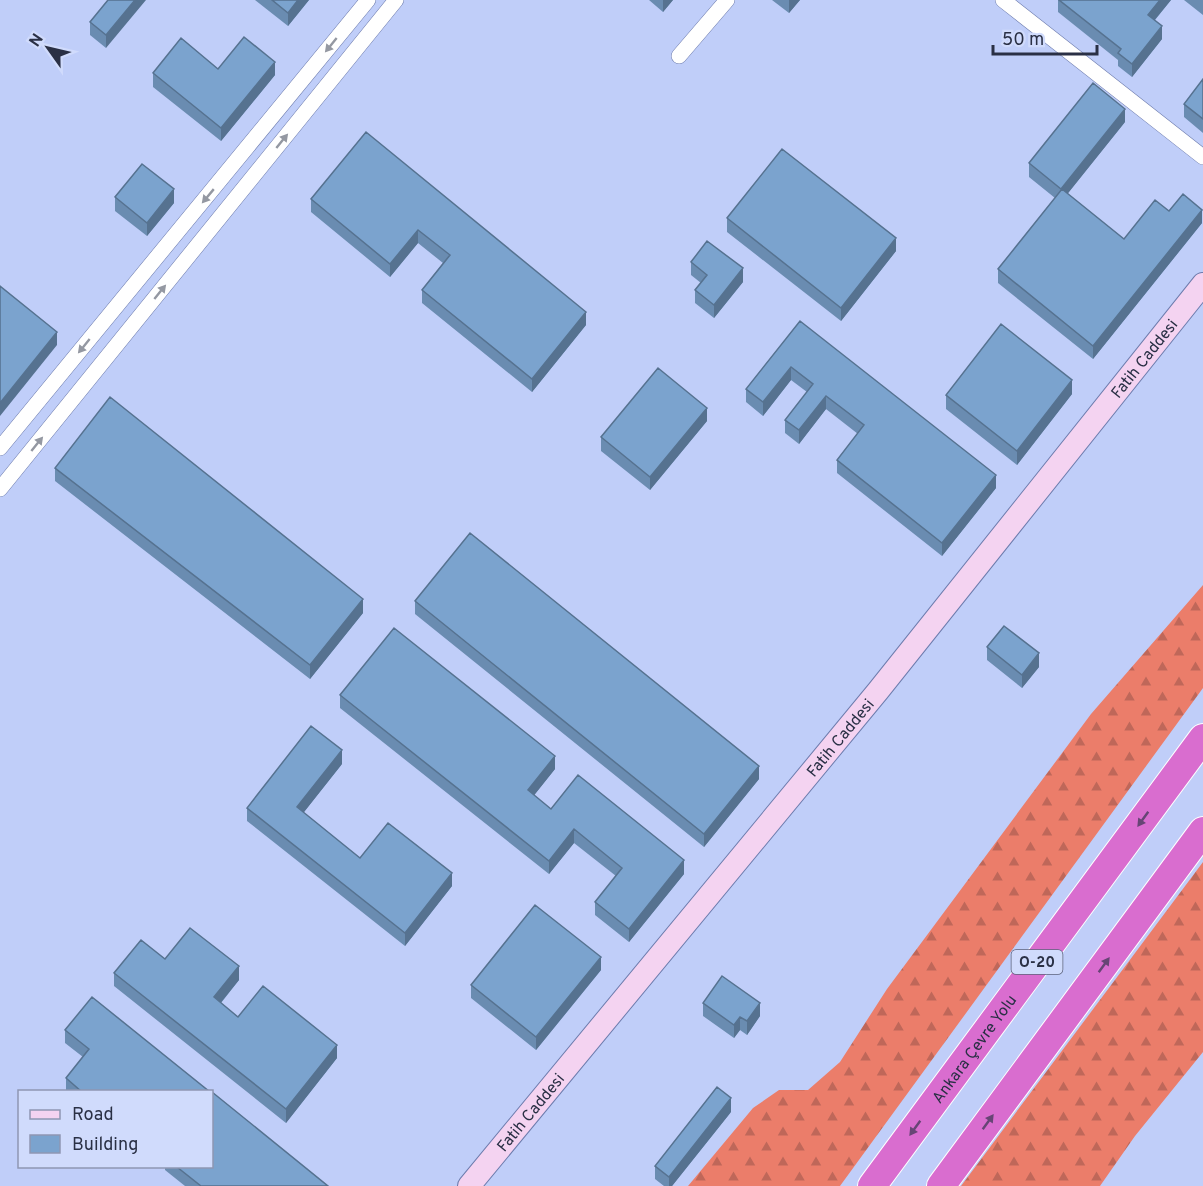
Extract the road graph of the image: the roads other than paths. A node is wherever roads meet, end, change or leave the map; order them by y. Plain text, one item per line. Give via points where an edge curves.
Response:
1 (368, 0) edge
2 (396, 0) edge
3 (727, 0) edge
4 (1003, 0) edge
5 (678, 56) dead end
6 (1203, 157) edge
7 (1203, 284) edge
8 (0, 448) edge
9 (0, 489) edge
10 (1203, 732) edge
11 (1203, 738) edge
12 (1167, 787) junction
13 (1203, 831) edge
14 (469, 1186) edge
15 (872, 1186) edge
16 (941, 1186) edge

1 -> 8 street
9 -> 2 street
3 - 5 street
4 - 6 street
7 - 14 street, Fatih Caddesi via 878,691
10 - 12 highway
11 - 12 highway, Ankara Çevre Yolu / O-20
12 -> 15 highway, Ankara Çevre Yolu / O-20
16 -> 13 highway

